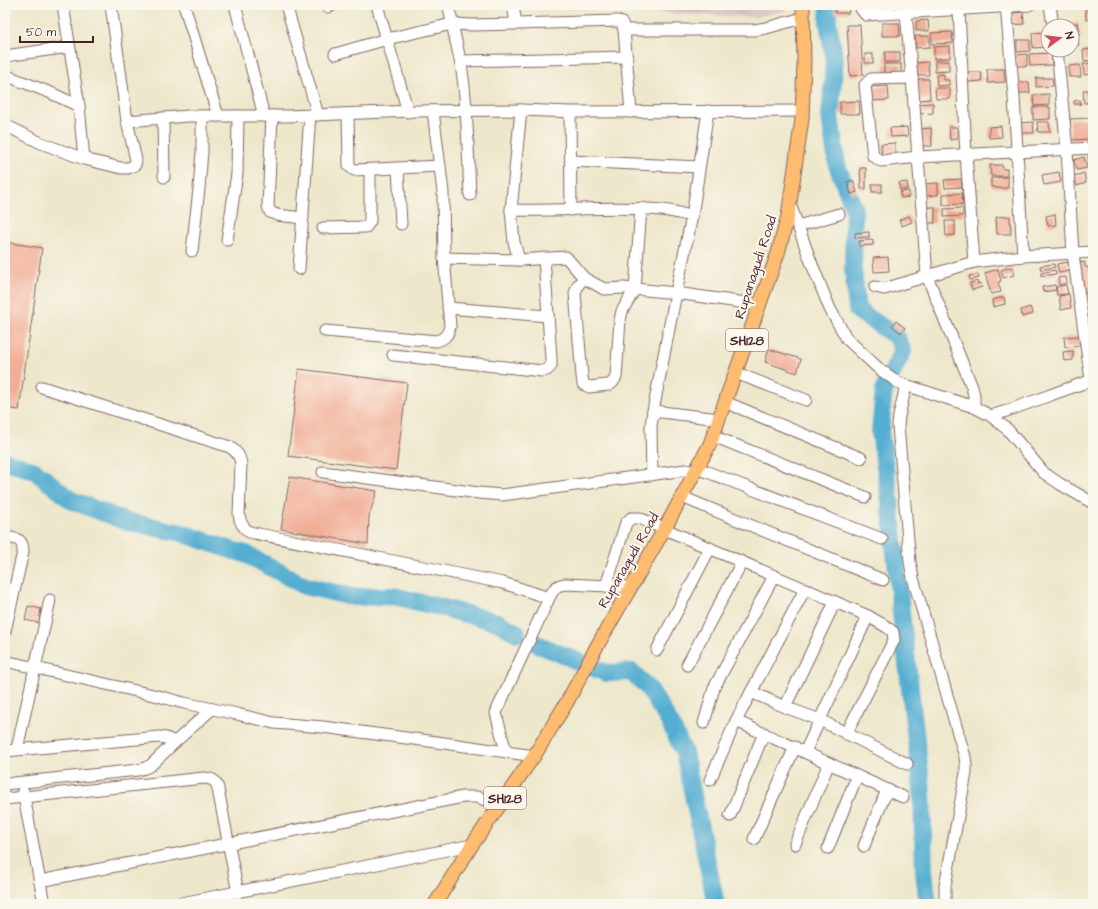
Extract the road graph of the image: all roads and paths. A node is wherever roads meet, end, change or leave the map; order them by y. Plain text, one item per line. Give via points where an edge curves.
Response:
1 (63, 5) edge
2 (111, 5) edge
3 (184, 5) edge
4 (235, 5) edge
5 (286, 5) edge
6 (378, 5) edge
7 (449, 5) edge
8 (513, 5) edge
9 (803, 5) edge
10 (860, 5) edge
11 (1029, 5) edge
12 (1050, 5) edge
13 (1006, 6) edge
14 (956, 8) edge
15 (909, 10) edge
16 (804, 18) junction
17 (1052, 18) edge
18 (452, 24) junction
19 (516, 24) junction
20 (624, 30) junction
21 (387, 39) junction
22 (69, 47) junction
23 (335, 54) dead end
24 (5, 56) edge
25 (627, 57) junction
26 (1058, 58) edge
27 (461, 61) junction
28 (5, 76) edge
29 (912, 78) junction
30 (79, 106) junction
31 (521, 110) junction
32 (433, 111) junction
33 (466, 111) junction
34 (708, 111) junction
35 (802, 111) junction
36 (408, 112) junction
37 (570, 112) junction
38 (631, 112) junction
39 (348, 114) junction
40 (314, 115) junction
41 (202, 116) junction
42 (218, 116) junction
43 (238, 116) junction
44 (268, 116) junction
45 (163, 118) junction
46 (128, 121) junction
47 (5, 125) edge
48 (1093, 148) edge
49 (1067, 150) junction
50 (1017, 152) junction
51 (966, 155) junction
52 (918, 157) junction
53 (84, 159) junction
54 (571, 161) junction
55 (440, 166) junction
56 (699, 167) junction
57 (398, 168) junction
58 (370, 170) junction
59 (164, 177) dead end
60 (470, 194) dead end
61 (790, 204) junction
62 (641, 208) junction
63 (511, 210) junction
64 (571, 210) junction
65 (839, 214) dead end
66 (692, 216) junction
67 (303, 218) junction
68 (401, 224) dead end
69 (798, 226) junction
70 (323, 228) dead end
71 (226, 240) dead end
72 (192, 251) dead end
73 (1093, 252) edge
74 (1073, 254) junction
75 (1023, 256) junction
76 (444, 258) junction
77 (544, 258) junction
78 (519, 260) junction
79 (974, 262) junction
80 (299, 269) dead end
81 (927, 276) junction
82 (584, 278) junction
83 (875, 287) dead end
84 (635, 289) junction
85 (676, 293) junction
86 (760, 305) junction
87 (448, 308) junction
88 (548, 316) junction
89 (325, 330) dead end
90 (393, 355) dead end
91 (736, 373) junction
92 (1092, 380) edge
93 (903, 384) junction
94 (42, 387) dead end
95 (806, 400) dead end
96 (725, 402) junction
97 (974, 407) junction
98 (653, 411) junction
99 (991, 416) junction
100 (719, 419) junction
101 (713, 436) junction
102 (861, 458) dead end
103 (696, 470) junction
104 (323, 472) dead end
105 (652, 475) junction
106 (682, 497) junction
107 (866, 497) dead end
108 (1093, 503) edge
109 (665, 528) junction
110 (5, 537) edge
111 (882, 539) dead end
112 (710, 548) junction
113 (742, 562) junction
114 (774, 576) junction
115 (883, 580) dead end
116 (606, 586) junction
117 (631, 587) junction
118 (805, 589) junction
119 (549, 598) junction
120 (50, 600) dead end
121 (835, 602) junction
122 (868, 616) junction
123 (5, 631) edge
124 (657, 650) dead end
125 (5, 661) edge
126 (687, 665) dead end
127 (35, 668) junction
128 (751, 692) junction
129 (785, 707) junction
130 (212, 709) junction
131 (736, 720) junction
132 (820, 720) junction
133 (704, 722) dead end
134 (764, 733) junction
135 (846, 734) junction
136 (175, 742) junction
137 (5, 750) edge
138 (17, 750) junction
139 (800, 750) junction
140 (506, 752) junction
141 (534, 756) junction
142 (829, 763) junction
143 (907, 764) dead end
144 (857, 776) junction
145 (710, 780) dead end
146 (22, 782) junction
147 (5, 784) edge
148 (887, 790) junction
149 (24, 797) junction
150 (903, 797) dead end
151 (5, 799) edge
152 (500, 805) junction
153 (730, 816) dead end
154 (754, 839) dead end
155 (228, 844) junction
156 (795, 844) dead end
157 (472, 845) junction
158 (864, 846) dead end
159 (828, 848) dead end
160 (40, 881) junction
161 (238, 892) junction
162 (44, 904) edge
163 (177, 904) edge
164 (435, 904) edge
165 (945, 904) edge

1 - 22 street
2 - 46 street
3 - 42 street
4 - 44 street
5 - 40 street
6 - 21 street
7 - 18 street
8 - 19 street
9 - 16 main road, Rupanagudi Road / SH128
10 - 15 street via 866,15
11 - 13 street
12 - 17 street
13 - 14 street
13 - 50 street
14 - 15 street
14 - 51 street
15 - 29 street
16 - 20 street via 754,30
16 - 35 main road, Rupanagudi Road / SH128
18 - 19 street
18 - 21 street
18 - 27 street
19 - 20 street via 618,21 622,23
20 - 25 street
21 - 23 street
21 - 36 street
22 - 24 street
22 - 30 street
25 - 27 street
25 - 38 street
26 - 49 street
27 - 33 street
28 - 30 street
29 - 52 street
29 - 52 street via 871,79 865,85 873,156 881,161
30 - 53 street
31 - 33 street
31 - 37 street
31 - 63 street
32 - 33 street
32 - 36 street
32 - 55 street
33 - 60 street
34 - 35 street
34 - 38 street
34 - 56 street
35 - 61 main road, Rupanagudi Road / SH128
36 - 39 street
37 - 38 street
37 - 54 street
39 - 40 street
39 - 58 street via 349,166 354,170
40 - 44 street
40 - 67 street
41 - 42 street
41 - 45 street
41 - 72 street via 202,152
42 - 43 street
43 - 44 street
43 - 71 street via 238,174
44 - 67 street via 270,212
45 - 46 street
45 - 59 street
46 - 53 street via 135,165 121,168
47 - 53 street via 41,143
48 - 49 street
49 - 50 street
49 - 74 street
50 - 51 street
50 - 75 street
51 - 52 street
51 - 79 street
52 - 81 street
54 - 56 street
54 - 64 street
55 - 57 street
55 - 76 street
56 - 66 street
57 - 58 street
57 - 68 street
58 - 70 street via 370,221 366,227
61 - 69 street
61 - 86 main road, Rupanagudi Road / SH128 via 778,254
62 - 64 street
62 - 66 street
62 - 84 street
63 - 64 street
63 - 78 street via 514,242
65 - 69 street
66 - 85 street
67 - 80 street
69 - 93 street via 830,309 847,339 878,368
73 - 74 street
74 - 75 street
74 - 92 street
75 - 79 street
76 - 78 street
76 - 87 street
77 - 78 street
77 - 82 street via 566,257
77 - 88 street
79 - 81 street
81 - 83 street via 884,289
81 - 97 street via 972,387
82 - 84 street via 604,289
82 - 84 street via 575,292 583,384 589,386 609,385 616,377 620,320 622,311
84 - 85 street
85 - 86 street
85 - 98 street
86 - 91 main road, Rupanagudi Road / SH128
87 - 88 street
87 - 89 street via 448,334 437,341
88 - 90 street via 551,366 546,370
91 - 95 street
91 - 96 main road, Rupanagudi Road / SH128
92 - 99 street
93 - 97 street
93 - 165 street via 898,426 910,562 966,765 945,886
94 - 119 street via 230,447 240,458 238,515 240,522 249,532 503,583
96 - 100 main road, Rupanagudi Road / SH128
96 - 102 street
97 - 99 street
98 - 100 street
98 - 105 street
99 - 108 street via 1008,430 1044,472
100 - 101 main road, Rupanagudi Road / SH128
101 - 103 main road, Rupanagudi Road / SH128
101 - 107 street
103 - 105 street
103 - 106 main road, Rupanagudi Road / SH128
103 - 111 street
104 - 105 street via 502,495
106 - 109 main road, Rupanagudi Road / SH128
106 - 115 street
109 - 112 street
109 - 116 street via 639,518 631,518 626,523
109 - 117 main road, Rupanagudi Road / SH128
110 - 123 street via 20,540 23,545
112 - 113 street
112 - 124 street
113 - 114 street
113 - 126 street
114 - 118 street
114 - 133 street via 714,688
116 - 117 street
116 - 119 street via 560,584 554,588
117 - 141 main road, Rupanagudi Road / SH128
118 - 121 street
118 - 128 street
119 - 140 street via 496,713
120 - 127 street
121 - 122 street
121 - 129 street
122 - 132 street
122 - 135 street via 887,627 892,632 894,640
125 - 127 street
127 - 130 street
127 - 138 street
128 - 129 street
128 - 131 street
129 - 132 street
130 - 136 street
130 - 140 street via 274,723 444,742
131 - 134 street
131 - 145 street
132 - 135 street
132 - 139 street
134 - 139 street
134 - 153 street
135 - 143 street
136 - 138 street via 160,737
136 - 146 street via 151,765 138,770
137 - 138 street
139 - 142 street
139 - 154 street
140 - 141 street
141 - 152 main road, SH128
142 - 144 street
142 - 156 street
144 - 148 street
144 - 159 street
146 - 147 street
146 - 149 street
148 - 150 street
148 - 158 street
149 - 151 street
149 - 155 street via 212,779 217,783
149 - 160 street
152 - 155 street via 477,797 463,797
152 - 157 main road, SH128
155 - 160 street
155 - 161 street
157 - 161 street
157 - 164 main road, SH128
160 - 162 street
161 - 163 street

